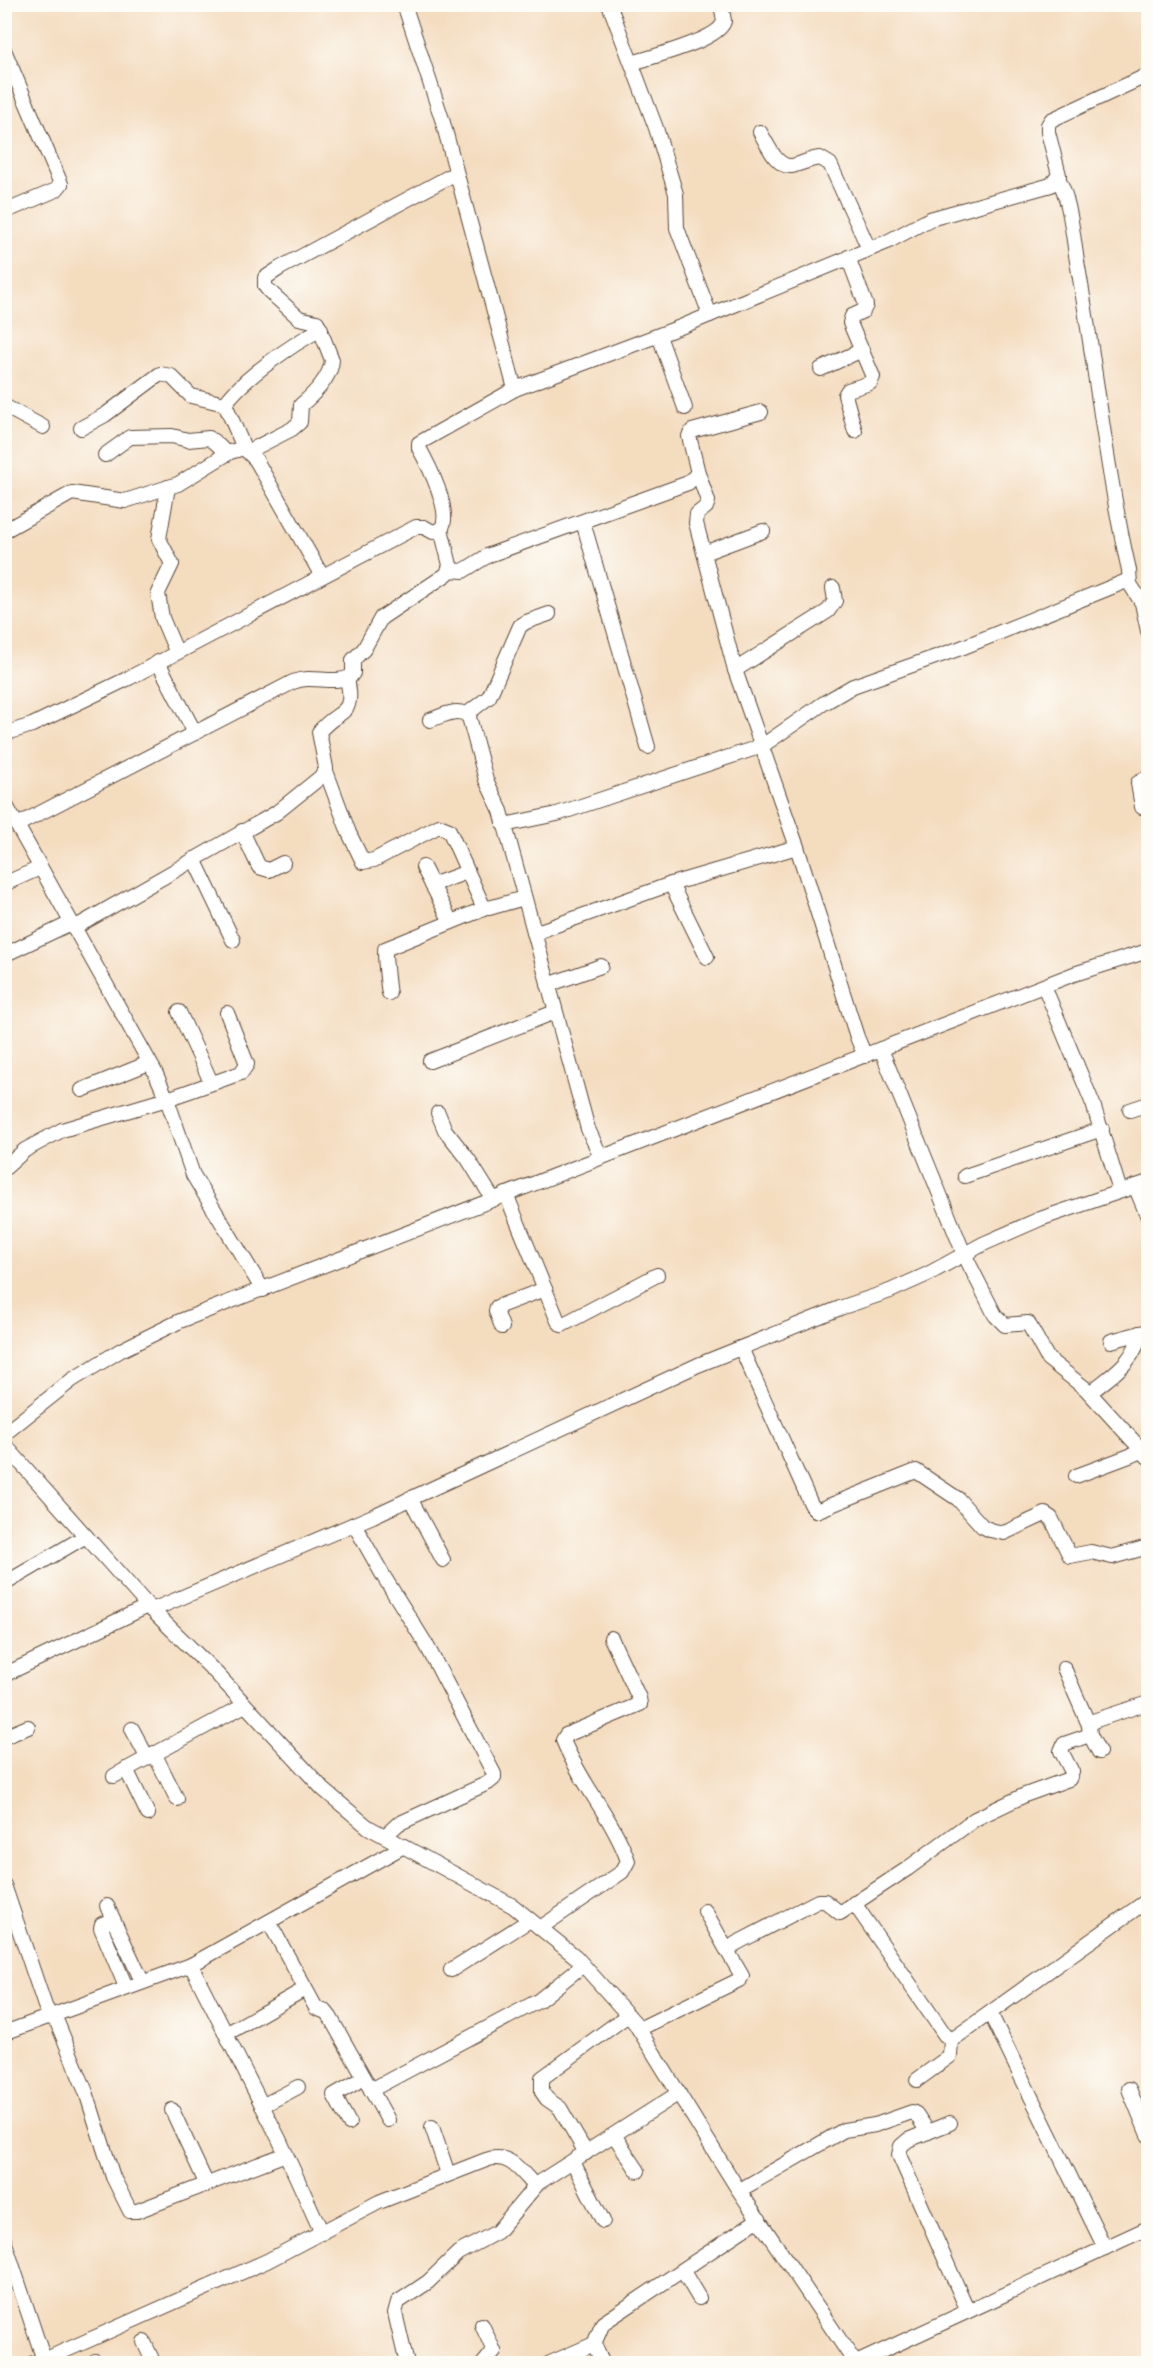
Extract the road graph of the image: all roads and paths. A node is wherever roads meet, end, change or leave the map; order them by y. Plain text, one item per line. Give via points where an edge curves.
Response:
1 (404, 4) edge
2 (609, 4) edge
3 (721, 4) edge
4 (4, 50) edge
5 (632, 63) junction
6 (1149, 75) edge
7 (760, 132) dead end
8 (456, 173) junction
9 (1058, 178) junction
10 (4, 212) edge
11 (869, 249) junction
12 (848, 257) junction
13 (710, 315) junction
14 (321, 329) junction
15 (659, 336) junction
16 (862, 350) junction
17 (821, 369) dead end
18 (515, 389) junction
19 (225, 404) junction
20 (4, 406) edge
21 (685, 408) dead end
22 (761, 412) dead end
23 (43, 427) dead end
24 (81, 428) dead end
25 (855, 431) dead end
26 (246, 449) junction
27 (226, 454) junction
28 (105, 455) dead end
29 (698, 473) junction
30 (168, 488) junction
31 (583, 522) junction
32 (441, 529) junction
33 (4, 531) edge
34 (763, 531) dead end
35 (704, 553) junction
36 (449, 570) junction
37 (322, 576) junction
38 (1138, 586) edge
39 (833, 588) dead end
40 (549, 614) dead end
41 (1149, 631) edge
42 (177, 651) junction
43 (158, 662) junction
44 (735, 670) junction
45 (347, 679) junction
46 (467, 714) junction
47 (430, 720) dead end
48 (195, 733) junction
49 (4, 734) edge
50 (762, 746) junction
51 (648, 747) dead end
52 (326, 771) junction
53 (1149, 777) edge
54 (4, 802) edge
55 (1142, 807) dead end
56 (17, 825) junction
57 (504, 825) junction
58 (242, 831) junction
59 (796, 847) junction
60 (194, 859) junction
61 (283, 863) dead end
62 (423, 867) dead end
63 (40, 868) junction
64 (467, 872) junction
65 (4, 884) edge
66 (671, 884) junction
67 (432, 885) junction
68 (524, 898) junction
69 (486, 908) junction
70 (451, 922) junction
71 (72, 926) junction
72 (534, 933) junction
73 (233, 940) dead end
74 (1149, 951) edge
75 (4, 955) edge
76 (707, 957) dead end
77 (601, 966) dead end
78 (548, 985) junction
79 (1044, 986) junction
80 (389, 993) dead end
81 (555, 1011) junction
82 (179, 1012) dead end
83 (227, 1013) dead end
84 (881, 1049) junction
85 (865, 1056) junction
86 (430, 1061) dead end
87 (149, 1063) junction
88 (211, 1082) junction
89 (82, 1090) dead end
90 (167, 1099) junction
91 (1149, 1104) edge
92 (1130, 1110) dead end
93 (438, 1113) dead end
94 (1102, 1130) junction
95 (601, 1157) junction
96 (4, 1170) edge
97 (965, 1176) dead end
98 (1149, 1182) edge
99 (1135, 1186) junction
100 (1120, 1191) junction
101 (500, 1197) junction
102 (1149, 1217) edge
103 (964, 1254) junction
104 (657, 1275) dead end
105 (545, 1289) junction
106 (262, 1290) junction
107 (502, 1327) dead end
108 (1146, 1332) edge
109 (1111, 1341) dead end
110 (741, 1348) junction
111 (1090, 1393) junction
112 (4, 1434) edge
113 (4, 1444) edge
114 (1146, 1454) edge
115 (1076, 1476) dead end
116 (410, 1498) junction
117 (354, 1524) junction
118 (86, 1536) junction
119 (1149, 1547) edge
120 (443, 1560) dead end
121 (4, 1584) edge
122 (150, 1608) junction
123 (611, 1638) dead end
124 (1064, 1668) dead end
125 (4, 1675) edge
126 (1149, 1703) edge
127 (245, 1705) junction
128 (28, 1727) dead end
129 (132, 1729) dead end
130 (1090, 1730) junction
131 (4, 1737) edge
132 (1099, 1752) dead end
133 (151, 1755) junction
134 (177, 1799) dead end
135 (148, 1814) dead end
136 (385, 1836) junction
137 (404, 1846) junction
138 (4, 1885) edge
139 (1149, 1900) edge
140 (854, 1903) junction
141 (107, 1906) dead end
142 (9, 1911) edge
143 (705, 1911) dead end
144 (113, 1920) junction
145 (269, 1922) junction
146 (535, 1924) junction
147 (728, 1952) junction
148 (191, 1965) junction
149 (583, 1965) junction
150 (451, 1970) dead end
151 (142, 1981) junction
152 (126, 1987) junction
153 (305, 1989) junction
154 (990, 2013) junction
155 (628, 2015) junction
156 (51, 2017) junction
157 (639, 2029) junction
158 (4, 2033) edge
159 (226, 2034) junction
160 (951, 2039) junction
161 (917, 2080) dead end
162 (367, 2084) junction
163 (298, 2087) dead end
164 (1129, 2089) dead end
165 (679, 2093) junction
166 (262, 2106) junction
167 (172, 2110) dead end
168 (388, 2120) dead end
169 (349, 2123) dead end
170 (950, 2123) dead end
171 (432, 2127) dead end
172 (928, 2132) junction
173 (614, 2135) junction
174 (1149, 2135) edge
175 (586, 2153) junction
176 (286, 2154) junction
177 (573, 2162) junction
178 (638, 2171) dead end
179 (448, 2174) junction
180 (207, 2185) junction
181 (536, 2186) junction
182 (740, 2190) junction
183 (759, 2219) junction
184 (603, 2221) dead end
185 (1149, 2228) edge
186 (322, 2233) junction
187 (4, 2240) edge
188 (1105, 2248) junction
189 (682, 2271) junction
190 (699, 2298) dead end
191 (968, 2311) junction
192 (483, 2325) dead end
193 (144, 2342) dead end
194 (594, 2344) junction
195 (37, 2362) edge
196 (856, 2363) edge
197 (154, 2364) edge
198 (407, 2364) edge
199 (483, 2364) edge
200 (548, 2364) edge
201 (603, 2364) edge

1 - 8 street
2 - 5 street
3 - 5 street via 724,21 717,32
4 - 10 street via 61,184 56,190
5 - 13 street via 676,194 677,228
6 - 9 street via 1051,120 1048,132
7 - 11 street via 776,159 785,165 820,158 830,164
8 - 14 street via 265,278 269,291 299,318 314,320
8 - 18 street
9 - 11 street via 1051,185 930,219
9 - 38 street via 1065,195 1084,299 1129,570
11 - 12 street
12 - 13 street
12 - 16 street via 866,305 866,309 850,319
13 - 15 street
14 - 19 street via 297,343
14 - 26 street via 332,365 301,405 300,422
15 - 18 street
15 - 21 street
16 - 17 street
16 - 25 street via 872,380 845,395
18 - 32 street via 419,444 439,491 444,521
19 - 24 street via 192,396 171,376 160,374
19 - 26 street
20 - 23 street
22 - 29 street via 692,431 689,436
26 - 27 street
26 - 37 street via 297,528
27 - 28 street via 209,438 188,440 172,436 130,437
27 - 30 street
29 - 31 street via 688,483
29 - 35 street via 708,501 695,516
30 - 33 street via 118,502 72,493
30 - 42 street via 159,539 172,564 158,593 162,618
31 - 36 street via 489,555 463,571
31 - 51 street
32 - 36 street
32 - 37 street via 433,532 416,527
34 - 35 street
35 - 44 street
36 - 45 street via 443,578 381,618 364,649 353,660
37 - 42 street
38 - 41 street
38 - 50 street via 853,686
39 - 44 street via 834,604 828,611
40 - 46 street via 520,626 489,697
42 - 43 street
43 - 48 street
43 - 49 street via 50,717
44 - 50 street
45 - 48 street via 299,679
45 - 52 street via 351,696 348,706 319,732
46 - 47 street via 458,712
46 - 57 street
48 - 56 street
50 - 57 street via 564,812
50 - 59 street
52 - 58 street via 276,813
52 - 64 street via 363,861 374,860 443,826 449,830
53 - 55 street via 1138,783
54 - 56 street
56 - 63 street
57 - 68 street
58 - 60 street
58 - 61 street via 260,867 269,870
59 - 66 street
59 - 85 street
60 - 71 street
60 - 73 street
62 - 67 street
63 - 65 street
63 - 71 street
64 - 67 street
64 - 69 street
66 - 72 street
66 - 76 street
67 - 70 street
68 - 69 street
68 - 72 street
69 - 70 street
70 - 80 street via 385,949
71 - 75 street
71 - 87 street
72 - 78 street
74 - 79 street
77 - 78 street
78 - 81 street
79 - 84 street
79 - 94 street
81 - 86 street
81 - 95 street via 588,1129
82 - 88 street
83 - 88 street via 246,1067 241,1073
84 - 85 street
84 - 103 street
85 - 95 street
87 - 89 street
87 - 90 street
88 - 90 street
90 - 96 street via 50,1136 25,1150
90 - 106 street via 193,1175
91 - 92 street
93 - 101 street via 446,1130
94 - 97 street
94 - 100 street
95 - 101 street
98 - 99 street
99 - 100 street
99 - 102 street
100 - 103 street via 1040,1219
101 - 105 street
101 - 106 street
103 - 110 street via 890,1291
103 - 111 street via 1000,1321 1005,1325 1028,1323 1048,1359
104 - 105 street via 562,1325
105 - 107 street via 497,1307
106 - 112 street via 121,1350 72,1380
108 - 109 street
108 - 111 street via 1133,1356
110 - 116 street via 628,1395
110 - 119 street via 816,1511 916,1472 958,1499 990,1530 1004,1533 1044,1514 1051,1518 1070,1556 1091,1552 1113,1557
111 - 114 street
113 - 118 street
114 - 115 street
116 - 117 street
116 - 120 street
117 - 122 street
117 - 136 street via 427,1646 494,1774 488,1783 398,1824
118 - 121 street
118 - 122 street
122 - 125 street
122 - 127 street
123 - 146 street via 640,1704 566,1735 563,1740 628,1861 622,1872
124 - 130 street
126 - 130 street via 1093,1721
127 - 133 street
127 - 136 street via 323,1789 368,1827
128 - 131 street
129 - 133 street
130 - 132 street
130 - 140 street via 1061,1748 1072,1773 1069,1779 975,1819
133 - 134 street
133 - 135 street via 120,1773
136 - 137 street
137 - 145 street
137 - 146 street via 513,1905
138 - 142 street
139 - 154 street
140 - 147 street via 840,1913 825,1901 818,1901 735,1944
140 - 160 street
141 - 144 street
142 - 156 street
143 - 147 street
144 - 151 street
144 - 152 street via 101,1928
145 - 148 street
145 - 153 street
146 - 149 street
146 - 150 street
147 - 157 street via 741,1972 739,1980
148 - 151 street
148 - 159 street
149 - 155 street
149 - 162 street via 538,2001
151 - 152 street
152 - 156 street
153 - 159 street
153 - 162 street via 316,2008 330,2017
154 - 160 street
154 - 188 street
155 - 157 street
155 - 175 street via 542,2078 540,2084 542,2092 560,2108
156 - 158 street
156 - 180 street via 57,2022 86,2092 113,2177 130,2211
157 - 165 street
159 - 166 street
160 - 161 street via 950,2056
162 - 168 street
162 - 169 street via 334,2095
163 - 166 street
164 - 174 street
165 - 173 street
165 - 182 street
166 - 176 street
167 - 180 street
170 - 172 street
171 - 179 street
172 - 182 street via 912,2112 876,2125 844,2130
172 - 191 street via 904,2143 899,2155
173 - 175 street
173 - 178 street
175 - 177 street
176 - 180 street
176 - 186 street
177 - 181 street
177 - 184 street
179 - 181 street via 504,2157
179 - 186 street via 379,2202
181 - 198 street via 497,2232 458,2253 428,2282 398,2302 395,2313
182 - 183 street
183 - 189 street
183 - 196 street
185 - 188 street
186 - 195 street
187 - 195 street
188 - 191 street
189 - 190 street
189 - 194 street via 603,2324
191 - 196 street
192 - 199 street via 494,2351
193 - 197 street
194 - 200 street
194 - 201 street

